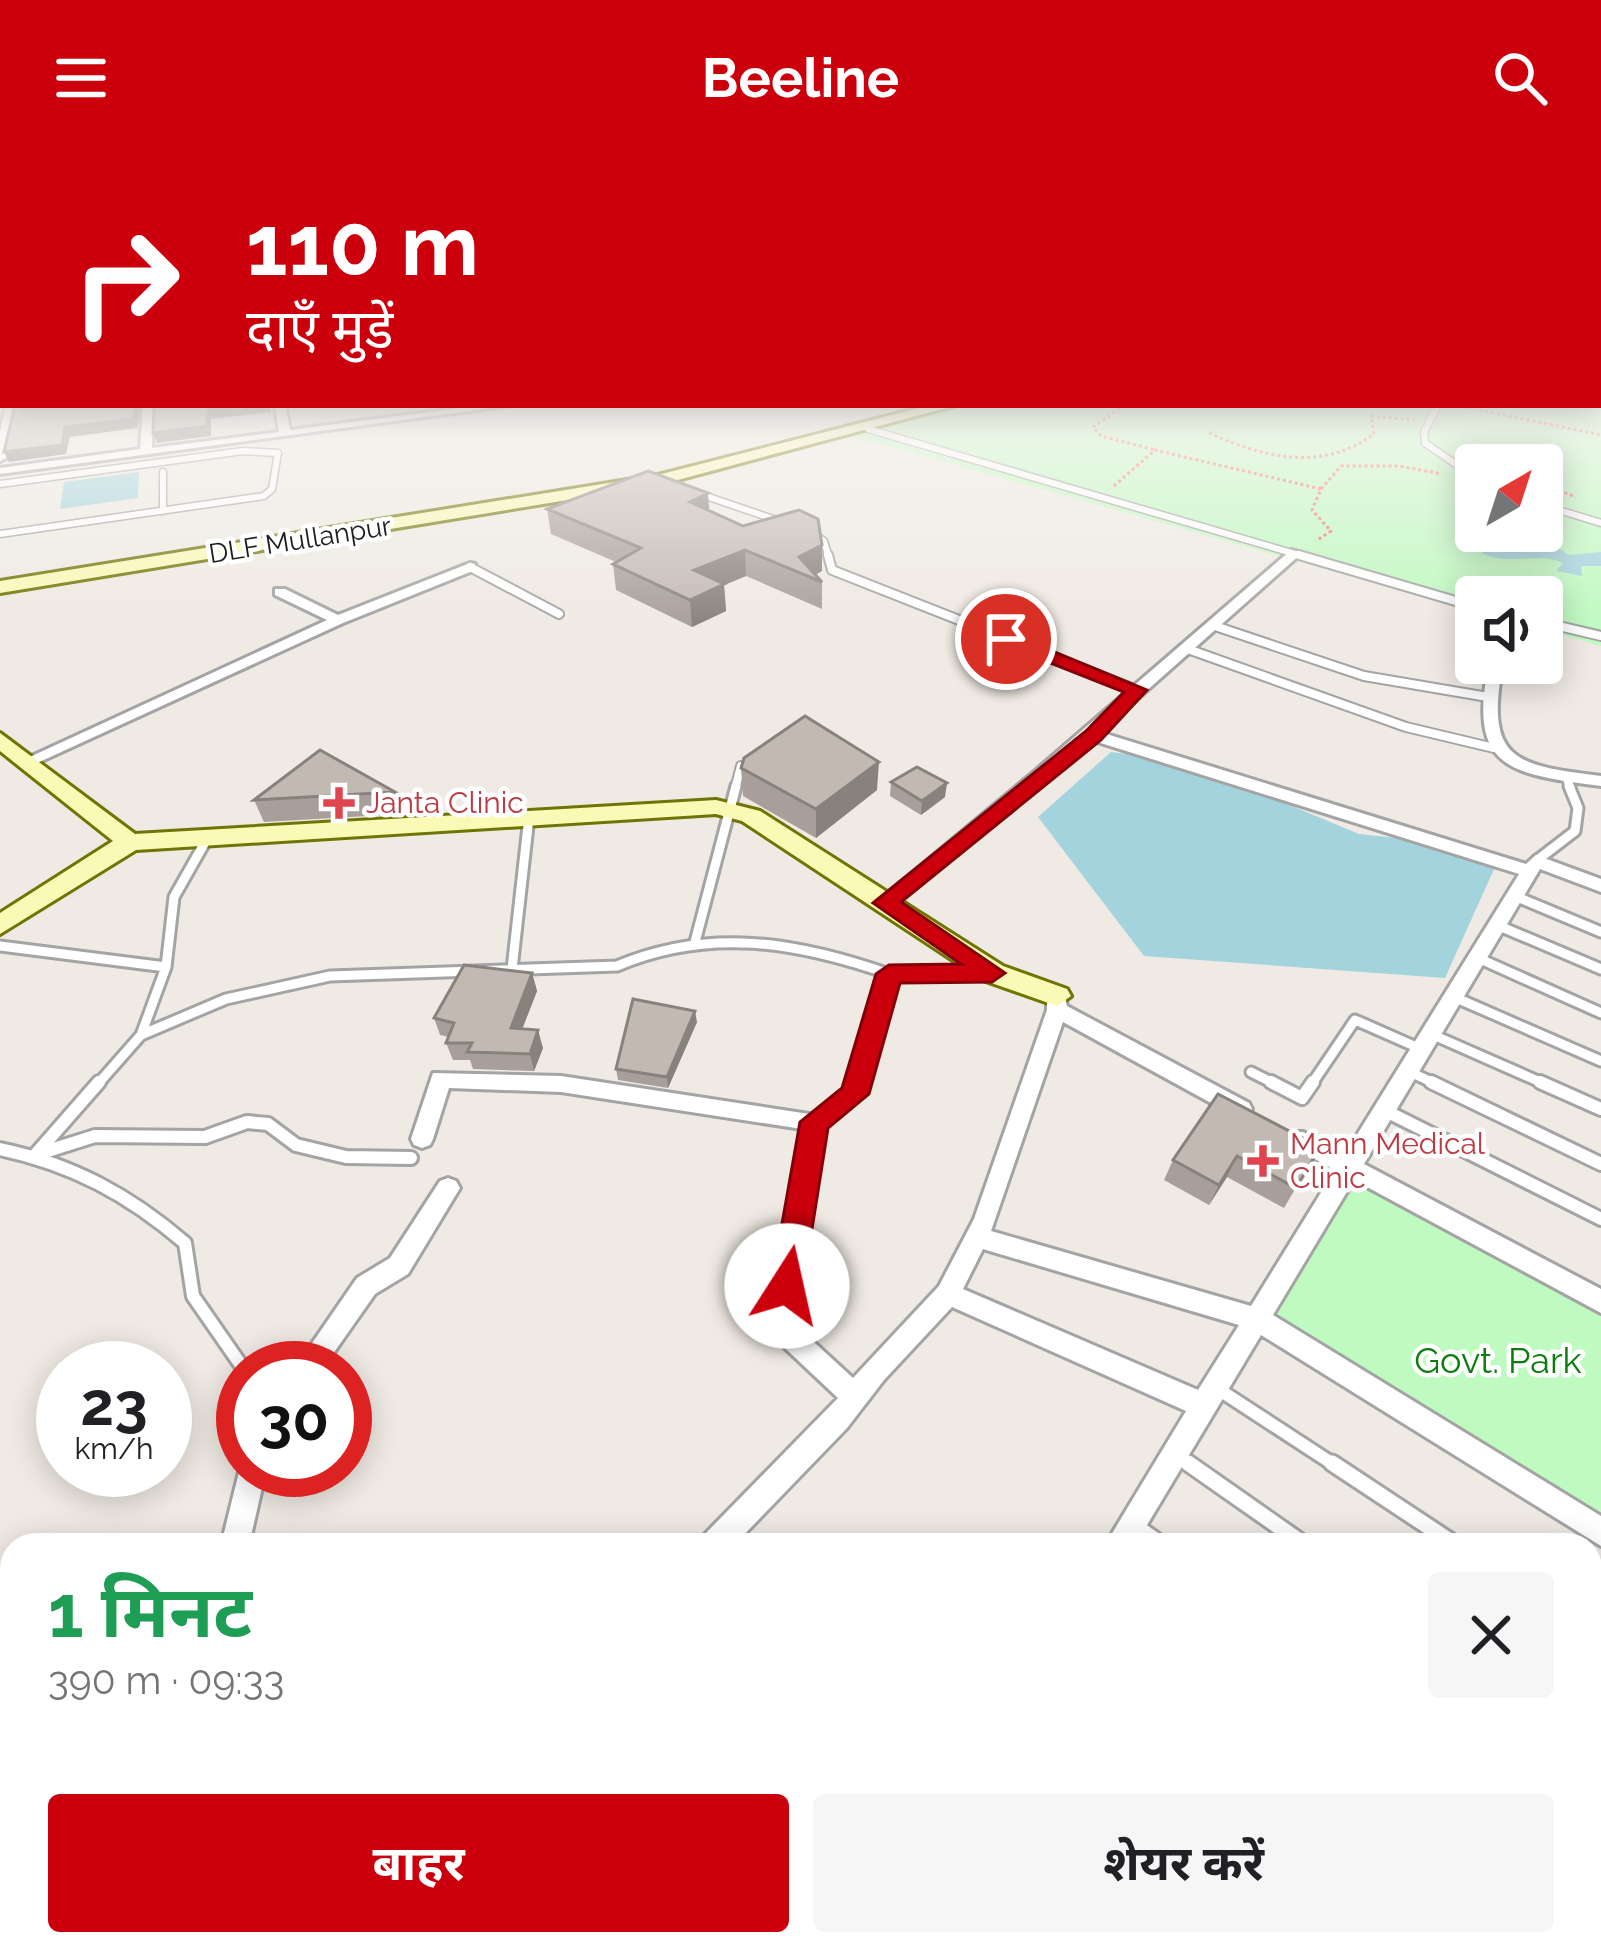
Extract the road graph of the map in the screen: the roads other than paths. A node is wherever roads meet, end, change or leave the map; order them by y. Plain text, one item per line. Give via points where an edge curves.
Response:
1 (77, 461) edge
2 (170, 461) edge
3 (277, 461) edge
4 (695, 461) edge
5 (737, 461) edge
6 (980, 461) edge
7 (0, 471) edge
8 (163, 472) dead end
9 (659, 480) junction
10 (0, 484) edge
11 (163, 511) junction
12 (1563, 511) edge
13 (1601, 523) edge
14 (0, 534) edge
15 (1296, 554) junction
16 (470, 567) joint
17 (0, 574) edge
18 (0, 587) edge
19 (280, 592) dead end
20 (1455, 601) edge
21 (559, 614) dead end
22 (338, 620) junction
23 (1212, 625) junction
24 (1563, 627) edge
25 (1601, 636) edge
26 (1186, 648) junction
27 (1491, 684) edge
28 (1137, 690) junction
29 (1488, 697) junction
30 (1094, 735) junction
31 (0, 740) edge
32 (1494, 748) junction
33 (29, 761) junction
34 (741, 766) edge
35 (1566, 776) junction
36 (1601, 781) edge
37 (730, 811) junction
38 (529, 817) junction
39 (208, 836) junction
40 (130, 842) junction
41 (1533, 866) junction
42 (1601, 886) edge
43 (1515, 896) junction
44 (885, 903) junction
45 (1497, 925) junction
46 (0, 926) edge
47 (1601, 932) edge
48 (695, 942) junction
49 (0, 946) edge
50 (1478, 958) junction
51 (166, 967) junction
52 (512, 969) junction
53 (1601, 969) edge
54 (992, 973) junction
55 (889, 974) junction
56 (1454, 997) junction
57 (1057, 1003) junction
58 (1601, 1013) edge
59 (141, 1035) junction
60 (1426, 1041) junction
61 (1601, 1061) edge
62 (1408, 1071) junction
63 (1251, 1072) dead end
64 (1601, 1109) edge
65 (1384, 1110) junction
66 (814, 1122) junction
67 (417, 1148) joint
68 (0, 1149) edge
69 (35, 1155) junction
70 (1601, 1164) edge
71 (1350, 1167) junction
72 (448, 1188) dead end
73 (1601, 1219) edge
74 (976, 1237) junction
75 (948, 1294) junction
76 (1601, 1303) edge
77 (1257, 1319) junction
78 (224, 1341) edge
79 (327, 1341) edge
80 (1210, 1396) junction
81 (855, 1397) junction
82 (1175, 1454) junction
83 (247, 1497) edge
84 (1601, 1532) edge
85 (238, 1533) edge
86 (725, 1533) edge
87 (1127, 1533) edge
88 (1288, 1533) edge
89 (1436, 1533) edge

1 - 7 street
2 - 10 lane
3 - 11 lane via 264,496
4 - 17 main road, DLF Mullanpur
5 - 9 main road, DLF Mullanpur
6 - 15 lane
8 - 11 lane
9 - 18 main road, DLF Mullanpur
9 - 28 lane via 813,532 832,570
11 - 14 lane
12 - 13 lane
15 - 20 lane
15 - 23 street
16 - 21 lane
16 - 22 street
19 - 22 street
22 - 33 street
23 - 26 street
23 - 29 lane via 1364,676
24 - 25 lane
26 - 28 street
26 - 32 lane via 1406,727
27 - 29 street
28 - 30 street
29 - 32 street
30 - 41 street
30 - 44 street
31 - 33 main road
32 - 35 street via 1508,764
33 - 40 main road
34 - 37 lane
35 - 36 street
35 - 41 lane via 1578,808 1575,831
37 - 38 main road
37 - 44 main road via 751,816
37 - 48 lane
38 - 39 main road
38 - 52 lane
39 - 40 main road
39 - 51 lane via 174,897
40 - 46 main road
41 - 42 street
41 - 43 street
43 - 45 street
43 - 47 lane
44 - 54 main road
45 - 50 street
45 - 53 lane
48 - 52 lane via 656,945 617,965
48 - 55 lane via 831,952
49 - 51 lane
50 - 56 street
50 - 58 lane
51 - 59 lane
52 - 59 lane via 330,976 226,999
54 - 55 street
54 - 57 main road
55 - 66 lane via 855,1094
56 - 60 street
56 - 61 lane
57 - 71 street
57 - 74 street
59 - 69 lane
60 - 62 street
60 - 63 lane via 1355,1020 1302,1098
60 - 64 lane
62 - 65 street
62 - 70 lane
65 - 71 street
65 - 73 lane
66 - 67 street via 561,1084 441,1079
66 - 81 street via 779,1327
67 - 69 lane via 330,1153 247,1122 206,1136 95,1136
68 - 69 lane
69 - 78 lane via 133,1196 185,1243 193,1296
71 - 76 street
71 - 77 street
72 - 79 street via 399,1266 366,1286
74 - 75 street
74 - 77 street
75 - 80 street
75 - 81 street
77 - 80 street
77 - 84 street
80 - 82 street
80 - 89 lane
81 - 86 street
82 - 87 street
82 - 88 lane
83 - 85 street

